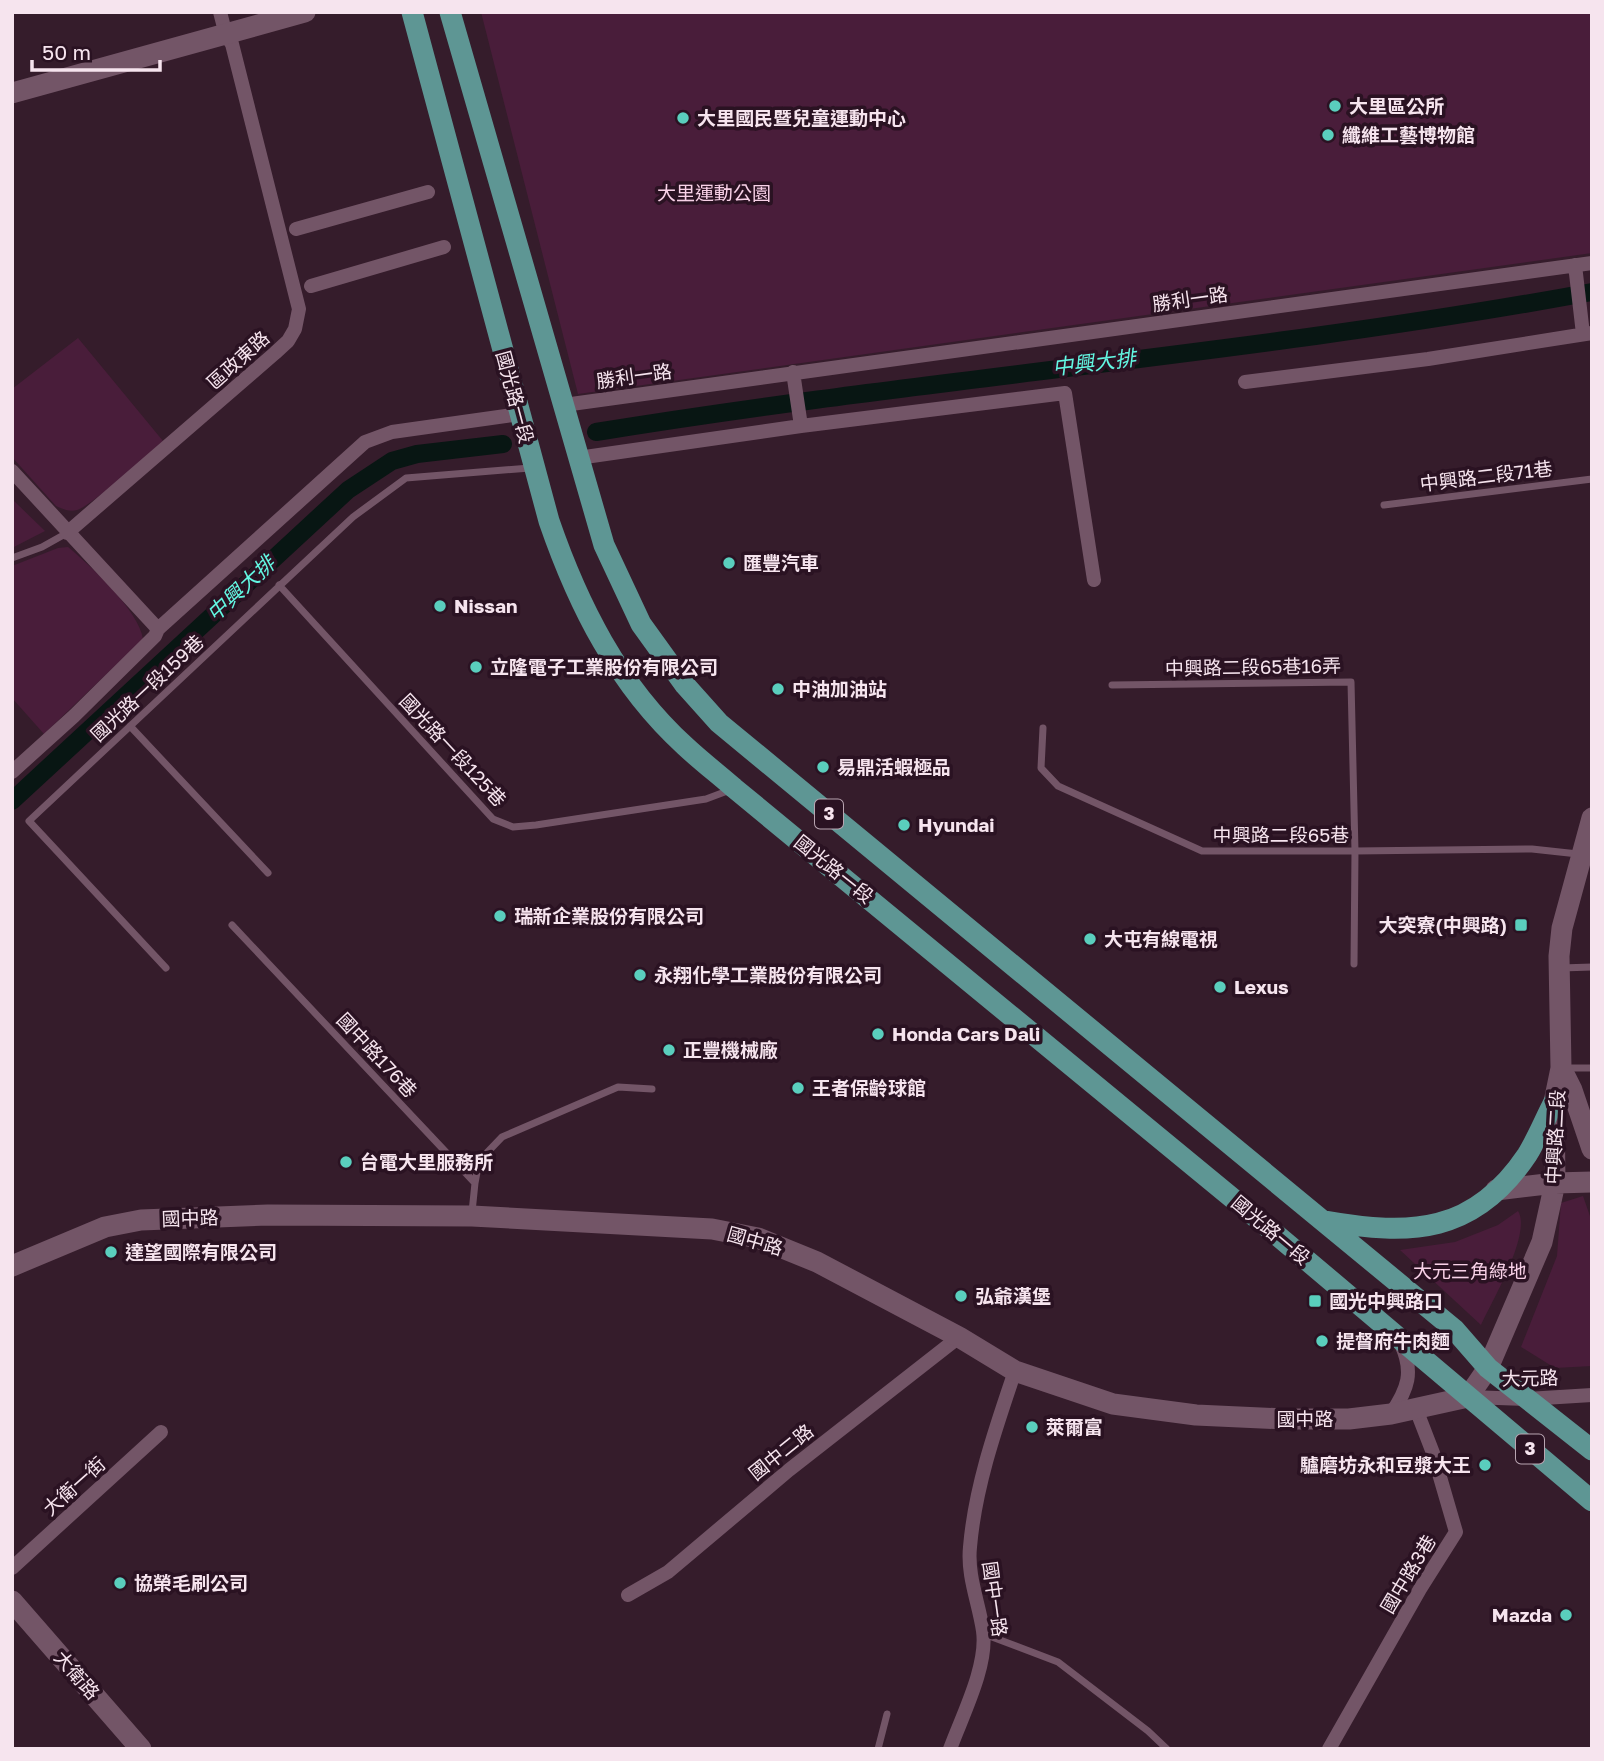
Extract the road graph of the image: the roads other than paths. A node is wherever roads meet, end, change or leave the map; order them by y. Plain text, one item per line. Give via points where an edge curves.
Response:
1 (220, 12) edge
2 (305, 12) edge
3 (412, 12) edge
4 (450, 12) edge
5 (226, 34) junction
6 (12, 93) edge
7 (428, 192) dead end
8 (296, 229) dead end
9 (444, 247) dead end
10 (1592, 263) edge
11 (1575, 265) junction
12 (311, 286) dead end
13 (1588, 333) edge
14 (793, 372) junction
15 (1245, 382) dead end
16 (564, 405) junction
17 (520, 414) junction
18 (801, 426) junction
19 (578, 458) junction
20 (534, 468) junction
21 (12, 471) edge
22 (1592, 479) edge
23 (1384, 505) dead end
24 (67, 533) junction
25 (12, 558) edge
26 (1094, 580) dead end
27 (279, 585) junction
28 (158, 629) junction
29 (1111, 685) dead end
30 (130, 726) junction
31 (1043, 728) dead end
32 (12, 772) edge
33 (734, 788) junction
34 (1592, 818) edge
35 (1355, 852) junction
36 (1582, 854) junction
37 (268, 873) dead end
38 (232, 925) dead end
39 (1354, 964) dead end
40 (1592, 967) edge
41 (166, 968) dead end
42 (1558, 968) junction
43 (1561, 1068) junction
44 (1592, 1068) edge
45 (652, 1089) dead end
46 (1554, 1102) junction
47 (1592, 1149) edge
48 (1592, 1182) edge
49 (475, 1183) junction
50 (1555, 1183) junction
51 (1496, 1190) junction
52 (472, 1216) junction
53 (1322, 1221) junction
54 (12, 1266) edge
55 (959, 1337) junction
56 (1399, 1340) junction
57 (1488, 1368) junction
58 (1015, 1371) junction
59 (1592, 1395) edge
60 (1468, 1397) junction
61 (1527, 1399) junction
62 (1416, 1409) junction
63 (1391, 1414) junction
64 (161, 1433) dead end
65 (1592, 1450) edge
66 (1592, 1500) edge
67 (12, 1568) edge
68 (628, 1595) dead end
69 (12, 1601) edge
70 (984, 1634) junction
71 (887, 1714) dead end
72 (141, 1749) edge
73 (878, 1749) edge
74 (950, 1749) edge
75 (1167, 1749) edge
76 (1328, 1749) edge

1 - 5 street, 區政東路
2 - 5 street
3 - 17 main road, 國光路一段 / 3
4 - 16 main road, 國光路一段 / 3
5 - 6 street
5 - 24 street, 區政東路 via 299,309 295,329 275,354
7 - 8 street
9 - 12 street
10 - 11 street, 勝利一路
11 - 13 street
11 - 14 street, 勝利一路
13 - 15 street
14 - 16 street, 勝利一路
14 - 18 street
16 - 19 main road, 國光路一段 / 3
17 - 20 main road, 國光路一段 / 3
17 - 28 street via 405,430 365,442
18 - 19 street
18 - 26 street via 1065,393
19 - 53 main road, 國光路一段 / 3 via 604,545 626,596 663,656 719,723
20 - 27 lane, 國光路一段159巷 via 406,478 353,517
20 - 33 main road, 國光路一段 / 3 via 563,561 600,639 647,706 683,745
21 - 24 street
22 - 23 lane, 中興路二段71巷
24 - 25 lane
24 - 28 street
27 - 30 lane, 國光路一段159巷
27 - 33 lane, 國光路一段125巷 via 493,819 513,827 536,825 706,799
28 - 32 street
29 - 35 lane, 中興路二段65巷16弄 via 1351,682
30 - 37 lane
30 - 41 lane, 國光路一段159巷 via 29,821
31 - 35 lane, 中興路二段65巷 via 1041,768 1058,786 1202,851
33 - 56 main road, 國光路一段 / 3
34 - 36 street, 中興路二段
35 - 36 lane, 中興路二段65巷 via 1532,849
35 - 39 lane
36 - 42 street, 中興路二段 via 1562,928
38 - 49 lane, 國中路176巷
40 - 42 lane
42 - 43 street, 中興路二段
43 - 44 lane
43 - 46 street, 中興路二段
43 - 47 street, 中興路二段
45 - 49 lane via 618,1087 502,1137 479,1161
46 - 50 street, 中興路二段
46 - 51 main road via 1527,1154
48 - 50 street
49 - 52 lane
50 - 51 street
50 - 57 street, 中興路二段 via 1542,1242
51 - 53 main road via 1451,1221 1429,1227 1405,1230
52 - 54 street, 國中路 via 141,1220 105,1227
52 - 55 street, 國中路 via 712,1228 758,1238 817,1262
53 - 57 main road, 國光路一段 / 3 via 1454,1329
55 - 58 street, 國中路
55 - 68 street, 國中二路 via 668,1572
56 - 60 main road, 國光路一段 / 3
56 - 63 street via 1408,1360 1408,1376
57 - 60 street, 中興路二段
57 - 61 main road, 國光路一段 / 3
58 - 63 street, 國中路 via 1113,1404 1158,1412 1285,1419
58 - 70 street, 國中一路 via 980,1490 970,1548 970,1576
59 - 61 street, 大元路
60 - 61 street, 大元路
60 - 62 street, 國中路
60 - 66 main road, 國光路一段 / 3
61 - 65 main road, 國光路一段 / 3
62 - 63 street, 國中路
62 - 76 street, 國中路3巷 via 1456,1532
64 - 67 street, 大衛一街
69 - 72 street, 大衛路
70 - 74 street, 國中一路 via 981,1663
70 - 75 lane via 1058,1662
71 - 73 lane

